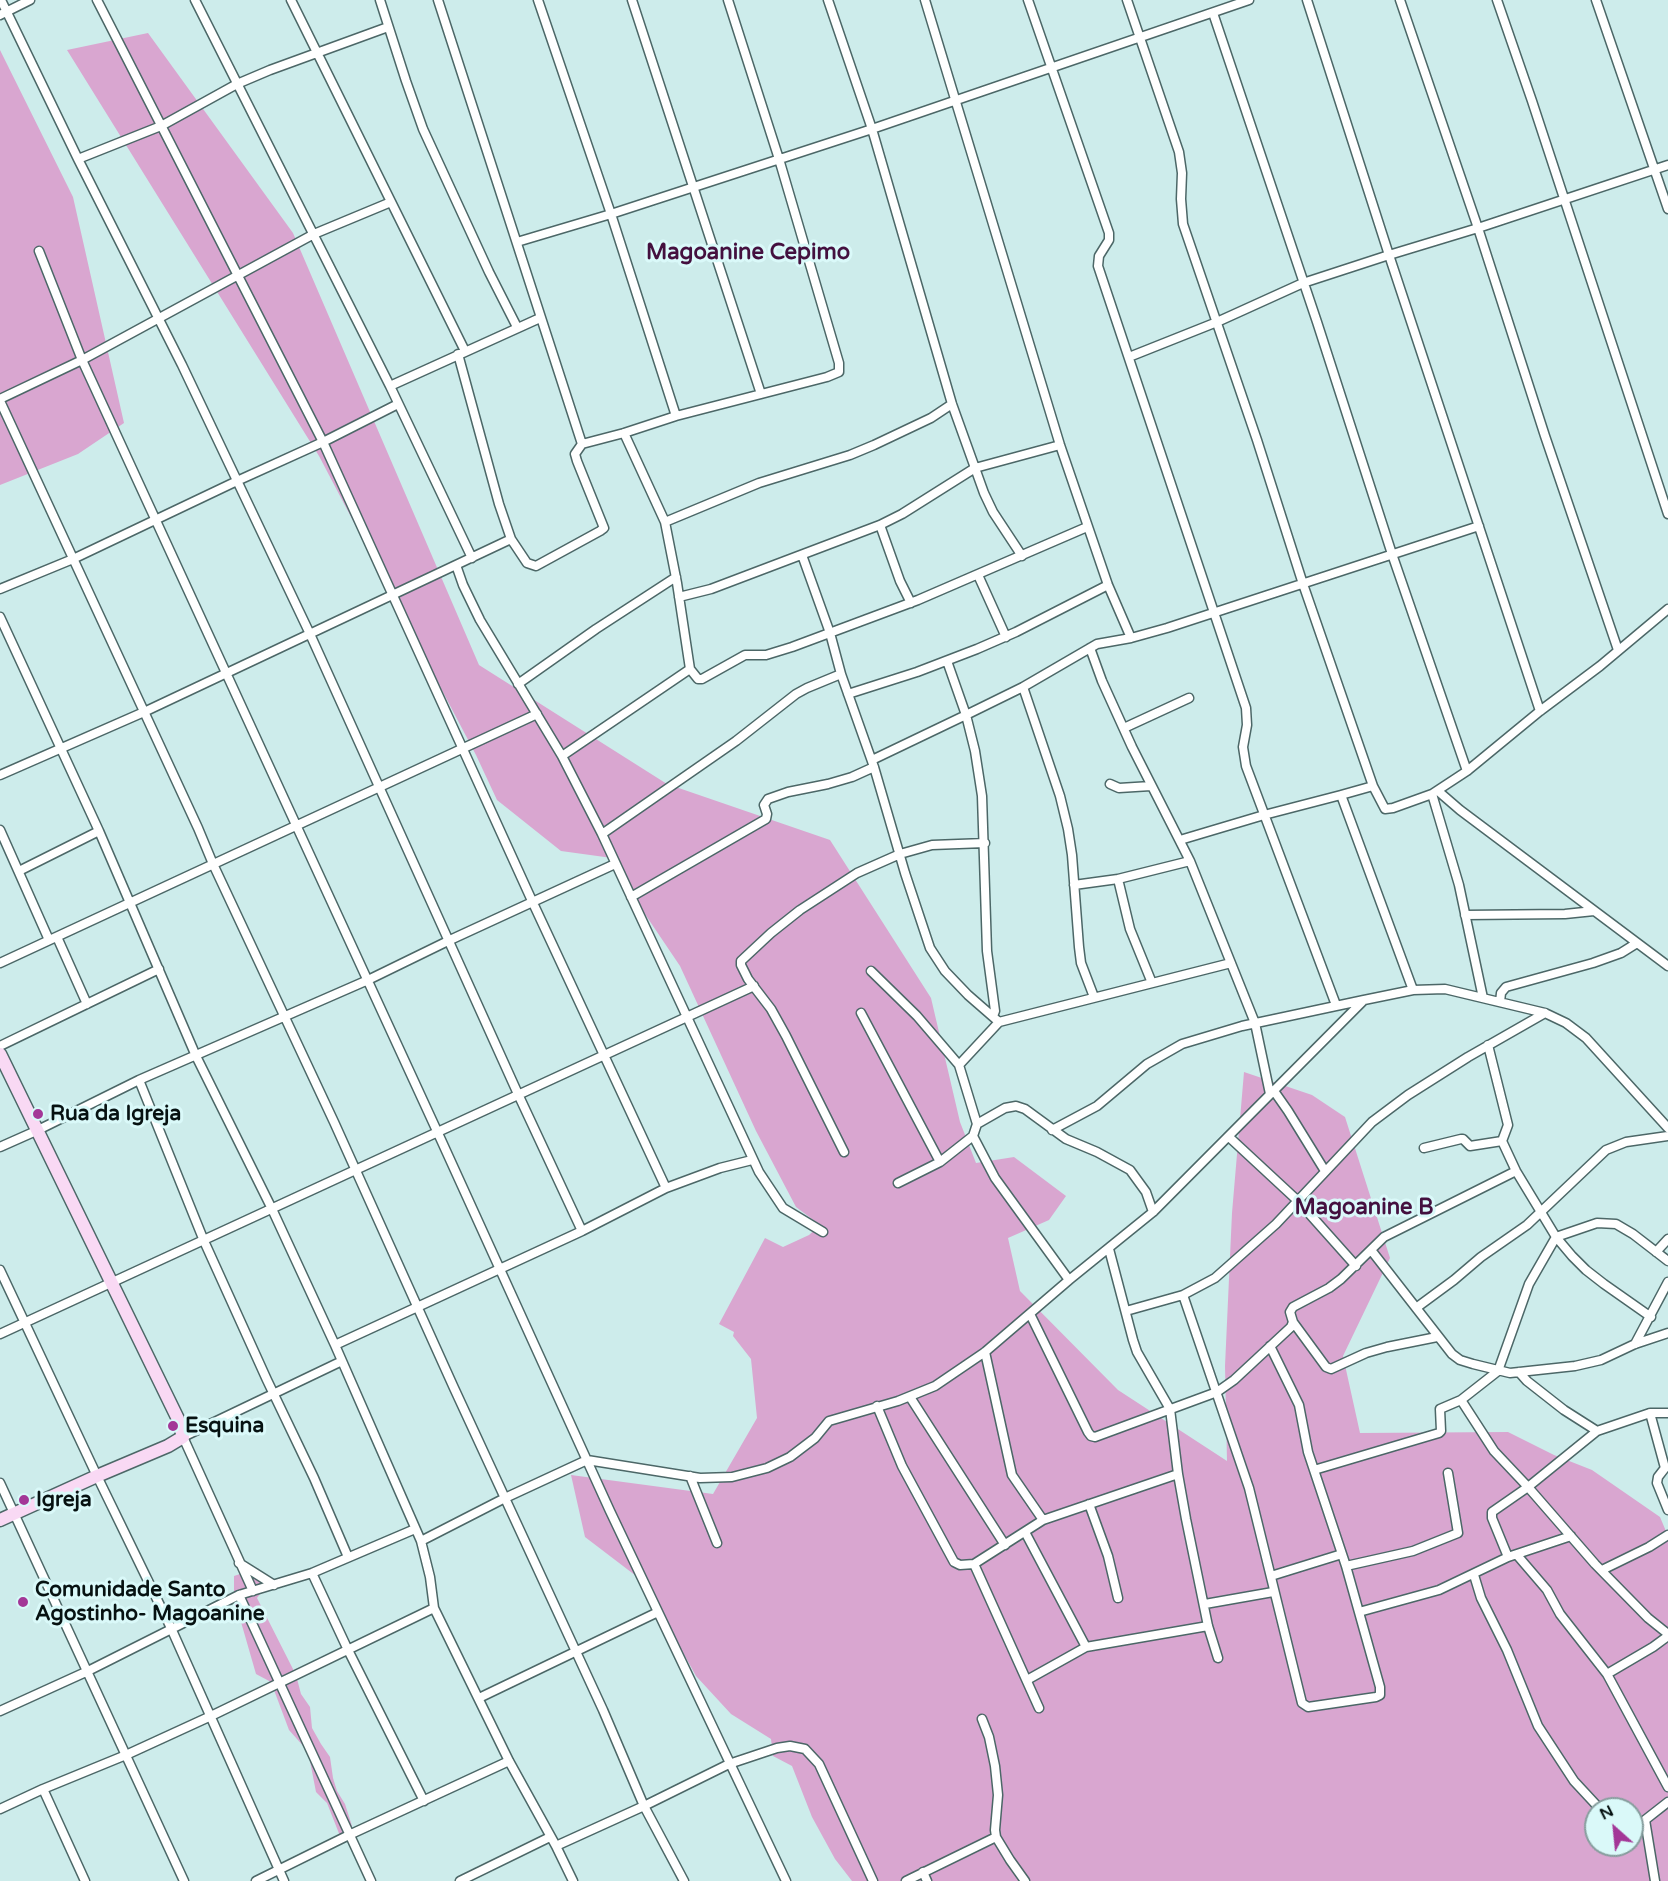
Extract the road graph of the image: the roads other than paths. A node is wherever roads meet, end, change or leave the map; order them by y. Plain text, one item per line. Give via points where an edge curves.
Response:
1 (1, 0) edge
2 (30, 0) edge
3 (97, 0) edge
4 (195, 0) edge
5 (291, 0) edge
6 (380, 0) edge
7 (438, 0) edge
8 (538, 0) edge
9 (632, 0) edge
10 (728, 0) edge
11 (828, 0) edge
12 (925, 0) edge
13 (1028, 0) edge
14 (1127, 0) edge
15 (1249, 0) edge
16 (1307, 0) edge
17 (1400, 0) edge
18 (1497, 0) edge
19 (1596, 0) edge
20 (1228, 4) edge
21 (3, 13) edge
22 (1213, 13) junction
23 (388, 27) junction
24 (1140, 36) junction
25 (317, 52) junction
26 (1052, 66) junction
27 (237, 84) junction
28 (956, 99) junction
29 (161, 126) junction
30 (872, 129) junction
31 (78, 159) junction
32 (779, 159) junction
33 (1668, 165) edge
34 (1654, 169) junction
35 (693, 187) junction
36 (1563, 199) junction
37 (391, 202) junction
38 (1668, 209) edge
39 (611, 214) junction
40 (1478, 228) junction
41 (314, 234) junction
42 (517, 242) junction
43 (39, 251) dead end
44 (1389, 255) junction
45 (238, 276) junction
46 (1303, 284) junction
47 (540, 318) junction
48 (160, 319) junction
49 (1217, 322) junction
50 (517, 327) junction
51 (461, 352) junction
52 (1129, 357) junction
53 (82, 360) junction
54 (390, 386) junction
55 (761, 394) junction
56 (0, 400) edge
57 (398, 404) junction
58 (952, 404) junction
59 (676, 416) junction
60 (624, 433) junction
61 (323, 442) junction
62 (582, 444) junction
63 (1060, 445) junction
64 (975, 468) junction
65 (237, 481) junction
66 (1668, 514) edge
67 (156, 519) junction
68 (665, 522) junction
69 (880, 525) junction
70 (1479, 526) junction
71 (1087, 527) junction
72 (511, 539) junction
73 (1392, 554) junction
74 (802, 555) junction
75 (1022, 556) junction
76 (472, 558) junction
77 (73, 559) junction
78 (456, 566) junction
79 (978, 575) junction
80 (676, 577) junction
81 (1303, 584) junction
82 (1108, 585) junction
83 (0, 589) edge
84 (393, 595) junction
85 (679, 597) junction
86 (911, 603) junction
87 (1668, 609) edge
88 (1214, 612) junction
89 (0, 617) edge
90 (830, 633) junction
91 (310, 634) junction
92 (1006, 636) junction
93 (1131, 638) junction
94 (1090, 648) junction
95 (1618, 650) junction
96 (947, 661) junction
97 (690, 669) junction
98 (226, 673) junction
99 (841, 674) junction
100 (518, 684) junction
101 (1023, 687) junction
102 (848, 694) junction
103 (1189, 698) dead end
104 (1540, 711) junction
105 (144, 712) junction
106 (537, 714) junction
107 (966, 715) junction
108 (1124, 728) junction
109 (62, 748) junction
110 (464, 749) junction
111 (562, 756) junction
112 (873, 763) junction
113 (1467, 771) junction
114 (0, 775) edge
115 (1110, 784) dead end
116 (1151, 786) junction
117 (1373, 786) junction
118 (378, 787) junction
119 (1435, 793) junction
120 (1341, 795) junction
121 (1264, 815) junction
122 (296, 825) junction
123 (0, 830) edge
124 (99, 831) junction
125 (602, 834) junction
126 (1180, 840) junction
127 (985, 843) junction
128 (900, 854) junction
129 (1190, 861) junction
130 (213, 864) junction
131 (615, 864) junction
132 (19, 871) junction
133 (1118, 879) junction
134 (1074, 885) junction
135 (631, 897) junction
136 (130, 901) junction
137 (533, 903) junction
138 (1594, 910) junction
139 (1465, 915) junction
140 (53, 938) junction
141 (450, 940) junction
142 (1637, 943) junction
143 (0, 963) edge
144 (1232, 963) junction
145 (1668, 966) edge
146 (159, 969) junction
147 (871, 971) dead end
148 (368, 980) junction
149 (1152, 983) junction
150 (754, 986) junction
151 (1413, 990) junction
152 (1094, 997) junction
153 (1483, 998) junction
154 (1364, 1000) junction
155 (1500, 1002) junction
156 (87, 1004) junction
157 (1336, 1005) junction
158 (861, 1013) dead end
159 (1545, 1013) junction
160 (284, 1016) junction
161 (686, 1017) junction
162 (996, 1019) junction
163 (1255, 1023) junction
164 (1488, 1045) junction
165 (0, 1046) edge
166 (0, 1054) edge
167 (196, 1056) junction
168 (604, 1056) junction
169 (959, 1065) junction
170 (139, 1080) junction
171 (1272, 1093) junction
172 (518, 1094) junction
173 (977, 1124) junction
174 (1668, 1128) edge
175 (1052, 1130) junction
176 (36, 1131) junction
177 (437, 1131) junction
178 (973, 1136) junction
179 (1668, 1136) edge
180 (1229, 1137) junction
181 (1502, 1141) junction
182 (0, 1147) edge
183 (1424, 1148) dead end
184 (844, 1152) dead end
185 (752, 1160) junction
186 (940, 1162) junction
187 (356, 1170) junction
188 (1325, 1170) junction
189 (1516, 1171) junction
190 (898, 1183) dead end
191 (666, 1188) junction
192 (1298, 1201) junction
193 (272, 1209) junction
194 (1153, 1212) junction
195 (1542, 1213) junction
196 (582, 1231) junction
197 (823, 1232) dead end
198 (1556, 1237) junction
199 (1668, 1239) edge
200 (204, 1241) junction
201 (1109, 1249) junction
202 (1371, 1250) junction
203 (1656, 1252) junction
204 (1668, 1261) edge
205 (1356, 1266) junction
206 (500, 1269) junction
207 (0, 1270) edge
208 (1069, 1280) junction
209 (110, 1282) junction
210 (1668, 1282) edge
211 (1183, 1295) junction
212 (417, 1307) junction
213 (1416, 1308) junction
214 (1126, 1311) junction
215 (1030, 1314) junction
216 (1651, 1317) junction
217 (1293, 1322) junction
218 (25, 1323) junction
219 (0, 1334) edge
220 (1668, 1334) edge
221 (1437, 1337) junction
222 (1635, 1344) junction
223 (335, 1345) junction
224 (1270, 1346) junction
225 (985, 1352) junction
226 (342, 1361) junction
227 (1498, 1371) junction
228 (1519, 1372) junction
229 (1217, 1392) junction
230 (275, 1394) junction
231 (910, 1397) junction
232 (1461, 1400) junction
233 (877, 1406) junction
234 (1170, 1409) junction
235 (1650, 1413) junction
236 (1668, 1413) edge
237 (1597, 1431) junction
238 (183, 1437) junction
239 (587, 1460) junction
240 (1314, 1470) junction
241 (1448, 1473) dead end
242 (1178, 1474) junction
243 (97, 1476) junction
244 (690, 1476) junction
245 (0, 1483) edge
246 (1528, 1487) junction
247 (505, 1498) junction
248 (1089, 1504) junction
249 (1668, 1510) edge
250 (14, 1513) junction
251 (0, 1520) edge
252 (1043, 1520) junction
253 (415, 1529) junction
254 (1025, 1532) junction
255 (1668, 1535) edge
256 (1571, 1536) junction
257 (421, 1541) junction
258 (717, 1543) dead end
259 (1005, 1545) junction
260 (1342, 1554) junction
261 (1513, 1556) junction
262 (348, 1557) junction
263 (238, 1563) junction
264 (974, 1564) junction
265 (1346, 1566) junction
266 (1602, 1570) junction
267 (312, 1573) junction
268 (1474, 1575) junction
269 (1271, 1576) junction
270 (274, 1585) junction
271 (253, 1591) junction
272 (1273, 1592) junction
273 (239, 1596) junction
274 (1118, 1598) dead end
275 (1205, 1604) junction
276 (434, 1608) junction
277 (658, 1612) junction
278 (1359, 1612) junction
279 (1209, 1626) junction
280 (171, 1628) junction
281 (1668, 1635) edge
282 (1086, 1647) junction
283 (348, 1650) junction
284 (576, 1650) junction
285 (1218, 1658) dead end
286 (88, 1671) junction
287 (1607, 1674) junction
288 (1027, 1680) junction
289 (279, 1683) junction
290 (478, 1698) junction
291 (1039, 1708) dead end
292 (0, 1711) edge
293 (211, 1716) junction
294 (982, 1719) dead end
295 (126, 1755) junction
296 (509, 1761) junction
297 (729, 1764) junction
298 (1668, 1787) edge
299 (43, 1789) junction
300 (1589, 1797) edge
301 (424, 1801) junction
302 (1668, 1802) edge
303 (644, 1806) junction
304 (0, 1809) edge
305 (1645, 1822) joint
306 (349, 1835) junction
307 (550, 1837) junction
308 (996, 1837) junction
309 (556, 1846) junction
310 (279, 1871) junction
311 (923, 1872) junction
312 (85, 1881) edge
313 (184, 1881) edge
314 (256, 1881) edge
315 (284, 1881) edge
316 (370, 1881) edge
317 (460, 1881) edge
318 (573, 1881) edge
319 (684, 1881) edge
320 (786, 1881) edge
321 (873, 1881) edge
322 (906, 1881) edge
323 (927, 1881) edge
324 (1025, 1881) edge
325 (1655, 1881) edge

1 - 21 street
2 - 21 street
3 - 29 street
4 - 27 street
5 - 25 street
6 - 23 street
7 - 42 street
8 - 39 street
9 - 35 street
10 - 32 street
11 - 30 street
12 - 28 street
13 - 26 street
14 - 24 street
15 - 20 street
16 - 44 street
17 - 40 street
18 - 36 street
19 - 34 street
20 - 22 street
21 - 31 street
22 - 24 street
22 - 46 street
23 - 25 street
23 - 50 street via 423,129
24 - 26 street
24 - 49 street via 1179,152 1184,224
25 - 27 street
25 - 37 street
26 - 28 street
26 - 52 street via 1109,232 1098,266
27 - 29 street
27 - 41 street
28 - 30 street
28 - 63 street
29 - 31 street
29 - 45 street
30 - 32 street
30 - 58 street
31 - 48 street
32 - 35 street
32 - 55 street via 840,367 839,372 828,377
33 - 34 street
34 - 36 street
34 - 38 street
35 - 39 street
35 - 55 street
36 - 40 street
36 - 66 street
37 - 41 street
37 - 51 street
39 - 42 street
39 - 59 street
40 - 44 street
40 - 95 street
41 - 45 street
41 - 54 street
42 - 47 street
43 - 53 street
44 - 46 street
44 - 70 street
45 - 48 street
45 - 61 street
46 - 49 street
46 - 73 street
47 - 50 street
47 - 62 street
48 - 53 street
48 - 65 street
49 - 52 street
49 - 81 street
50 - 51 street
51 - 54 street
51 - 72 street
52 - 88 street
53 - 56 street
53 - 67 street
54 - 57 street
55 - 59 street
56 - 77 street
57 - 61 street
57 - 76 street
58 - 64 street
58 - 68 street via 874,445 759,483
59 - 60 street
60 - 62 street
60 - 68 street
61 - 65 street
61 - 84 street
62 - 72 street via 575,454 604,528 536,566 527,563
63 - 64 street
63 - 71 street
64 - 69 street
64 - 75 street via 993,512
65 - 67 street
65 - 91 street
67 - 77 street
67 - 98 street
68 - 80 street
69 - 74 street
69 - 86 street
70 - 73 street
70 - 104 street
71 - 75 street
71 - 82 street
72 - 76 street
73 - 81 street
73 - 113 street
74 - 85 street
74 - 90 street
75 - 79 street
76 - 78 street
77 - 83 street
77 - 105 street
78 - 84 street
78 - 100 street via 480,620
79 - 86 street
79 - 92 street
80 - 85 street
80 - 100 street
81 - 88 street
81 - 117 street
82 - 92 street
82 - 93 street
84 - 91 street
84 - 110 street
85 - 97 street
86 - 90 street
87 - 95 street
88 - 93 street
88 - 121 street via 1246,708 1244,757
89 - 109 street
90 - 97 street via 766,654 745,655 702,679
90 - 99 street
91 - 98 street
91 - 118 street
92 - 96 street
93 - 94 street
94 - 101 street
94 - 108 street
95 - 104 street
96 - 102 street
96 - 107 street
97 - 111 street
98 - 105 street
98 - 122 street
99 - 102 street
99 - 125 street via 796,694 736,741
100 - 106 street
101 - 107 street
101 - 134 street via 1060,796
102 - 112 street
103 - 108 street
104 - 113 street
105 - 109 street
105 - 130 street
106 - 110 street
106 - 111 street
107 - 112 street
107 - 127 street via 980,776
108 - 116 street
109 - 114 street
109 - 124 street
110 - 118 street
110 - 137 street
111 - 125 street
112 - 128 street
112 - 135 street via 852,777 768,800 764,805 766,819
113 - 119 street
115 - 116 street via 1119,788
116 - 126 street
117 - 119 street via 1385,809
117 - 120 street
118 - 122 street
118 - 141 street
119 - 138 street
119 - 139 street
120 - 121 street
120 - 151 street
121 - 126 street
121 - 157 street
122 - 130 street
122 - 148 street
123 - 132 street
124 - 132 street
124 - 136 street
125 - 131 street
126 - 129 street
127 - 128 street via 933,845
127 - 162 street via 987,951
128 - 150 street via 857,873 800,910 745,956 741,965
128 - 162 street via 934,956 968,995
129 - 133 street
129 - 144 street
130 - 136 street
130 - 160 street
131 - 135 street
131 - 137 street
132 - 140 street
133 - 134 street
133 - 149 street via 1130,929
134 - 152 street via 1081,963
135 - 161 street
136 - 140 street
136 - 146 street
137 - 141 street
137 - 168 street
138 - 139 street
138 - 142 street
139 - 153 street
140 - 143 street
140 - 156 street
141 - 148 street
141 - 172 street
142 - 145 street
142 - 155 street via 1593,963 1506,987
144 - 149 street
144 - 163 street
146 - 156 street
146 - 167 street
147 - 169 street
148 - 160 street
148 - 177 street
149 - 152 street
150 - 161 street
150 - 184 street via 786,1036
151 - 153 street via 1445,989
151 - 154 street
152 - 162 street
153 - 155 street
154 - 157 street
154 - 171 street
155 - 159 street
156 - 165 street
157 - 163 street
158 - 186 street
159 - 164 street
159 - 174 street via 1586,1038
160 - 167 street
160 - 187 street
161 - 168 street
161 - 185 street
162 - 169 street
163 - 171 street
163 - 175 street via 1182,1044 1163,1054 1097,1106
164 - 181 street via 1508,1125
164 - 188 street via 1372,1122
166 - 176 street
167 - 170 street
167 - 193 street
168 - 172 street
168 - 191 street
169 - 173 street
170 - 176 street
170 - 200 street
171 - 180 street
171 - 188 street
172 - 177 street
172 - 196 street
173 - 175 street via 1016,1106
173 - 178 street
175 - 194 street via 1130,1170 1146,1192
176 - 182 street
176 - 209 street
177 - 187 street
177 - 206 street
178 - 186 street
178 - 208 street via 995,1178
179 - 195 street via 1626,1142 1606,1150
180 - 192 street
180 - 194 street
181 - 183 street via 1470,1146 1461,1139
181 - 189 street
185 - 191 street
185 - 197 street via 783,1208
186 - 190 street
187 - 193 street
187 - 212 street
188 - 192 street
189 - 195 street
189 - 202 street via 1384,1237
191 - 196 street
192 - 205 street
192 - 211 street via 1215,1278
193 - 200 street
193 - 223 street
194 - 201 street
195 - 198 street
195 - 213 street
196 - 206 street
198 - 203 street via 1607,1222 1625,1229
198 - 216 street via 1586,1270
198 - 227 street via 1529,1284
199 - 203 street
200 - 209 street
200 - 230 street
201 - 208 street
201 - 214 street
202 - 205 street
202 - 213 street
203 - 204 street
205 - 217 street via 1329,1288 1293,1307
206 - 212 street
206 - 239 street
207 - 218 street
208 - 215 street
209 - 218 street
209 - 238 street via 178,1419
210 - 216 street
211 - 214 street
211 - 229 street
212 - 223 street
212 - 247 street
213 - 221 street
214 - 234 street via 1137,1352
215 - 225 street
215 - 234 street via 1090,1436
216 - 222 street
217 - 221 street via 1331,1369 1366,1353
217 - 224 street
218 - 219 street
218 - 243 street
220 - 222 street
221 - 227 street via 1460,1360
222 - 228 street via 1586,1365
223 - 226 street
224 - 229 street
224 - 240 street via 1299,1405
225 - 231 street via 935,1386
225 - 252 street via 1012,1475
226 - 230 street
226 - 253 street
227 - 228 street
227 - 232 street
228 - 237 street via 1564,1410
229 - 234 street
229 - 269 street via 1249,1488
230 - 238 street
230 - 262 street
231 - 233 street
231 - 259 street
232 - 240 street via 1440,1409 1439,1433
232 - 246 street via 1494,1451
233 - 244 street via 829,1421 790,1457 767,1468 732,1477
233 - 264 street via 902,1466 954,1562
234 - 242 street
235 - 236 street
235 - 237 street
235 - 249 street via 1665,1468 1657,1483
237 - 246 street
238 - 243 street
238 - 263 street
239 - 244 street
239 - 247 street
239 - 277 street
240 - 260 street
241 - 265 street via 1458,1533 1413,1551
242 - 248 street
242 - 275 street
243 - 250 street
243 - 280 street
244 - 258 street
245 - 250 street
246 - 256 street
246 - 261 street via 1492,1512
247 - 257 street
247 - 284 street
248 - 252 street
248 - 274 street
250 - 251 street
250 - 286 street
252 - 254 street
253 - 257 street
253 - 262 street
254 - 259 street
254 - 282 street
255 - 266 street
256 - 261 street
256 - 266 street
257 - 276 street
259 - 264 street
260 - 265 street
260 - 269 street
261 - 268 street
261 - 287 street via 1547,1590 1560,1614
262 - 267 street
263 - 270 street
263 - 271 street
264 - 288 street
265 - 278 street
266 - 281 street
267 - 270 street
267 - 283 street
268 - 278 street via 1439,1590
268 - 300 street via 1538,1726
269 - 272 street
270 - 271 street
271 - 273 street
272 - 275 street
272 - 278 street via 1302,1702 1308,1707 1380,1695
273 - 280 street
273 - 289 street
275 - 279 street
276 - 283 street
276 - 290 street
277 - 284 street
277 - 297 street
279 - 282 street
279 - 285 street
280 - 286 street
280 - 293 street
281 - 287 street
282 - 288 street
283 - 289 street
283 - 301 street
284 - 290 street
284 - 303 street
286 - 292 street
286 - 295 street
287 - 298 street
288 - 291 street
289 - 293 street
289 - 306 street
290 - 296 street
293 - 295 street
293 - 310 street
294 - 308 street via 995,1766
295 - 299 street
295 - 313 street
296 - 301 street
296 - 307 street
297 - 303 street
297 - 320 street
297 - 321 street via 777,1748 805,1749 819,1764
299 - 304 street
299 - 312 street
301 - 306 street
302 - 305 street
303 - 309 street
303 - 319 street
305 - 325 street
306 - 310 street
306 - 316 street
307 - 309 street
307 - 317 street
308 - 311 street
308 - 324 street
309 - 318 street
310 - 314 street
310 - 315 street
311 - 322 street
311 - 323 street

